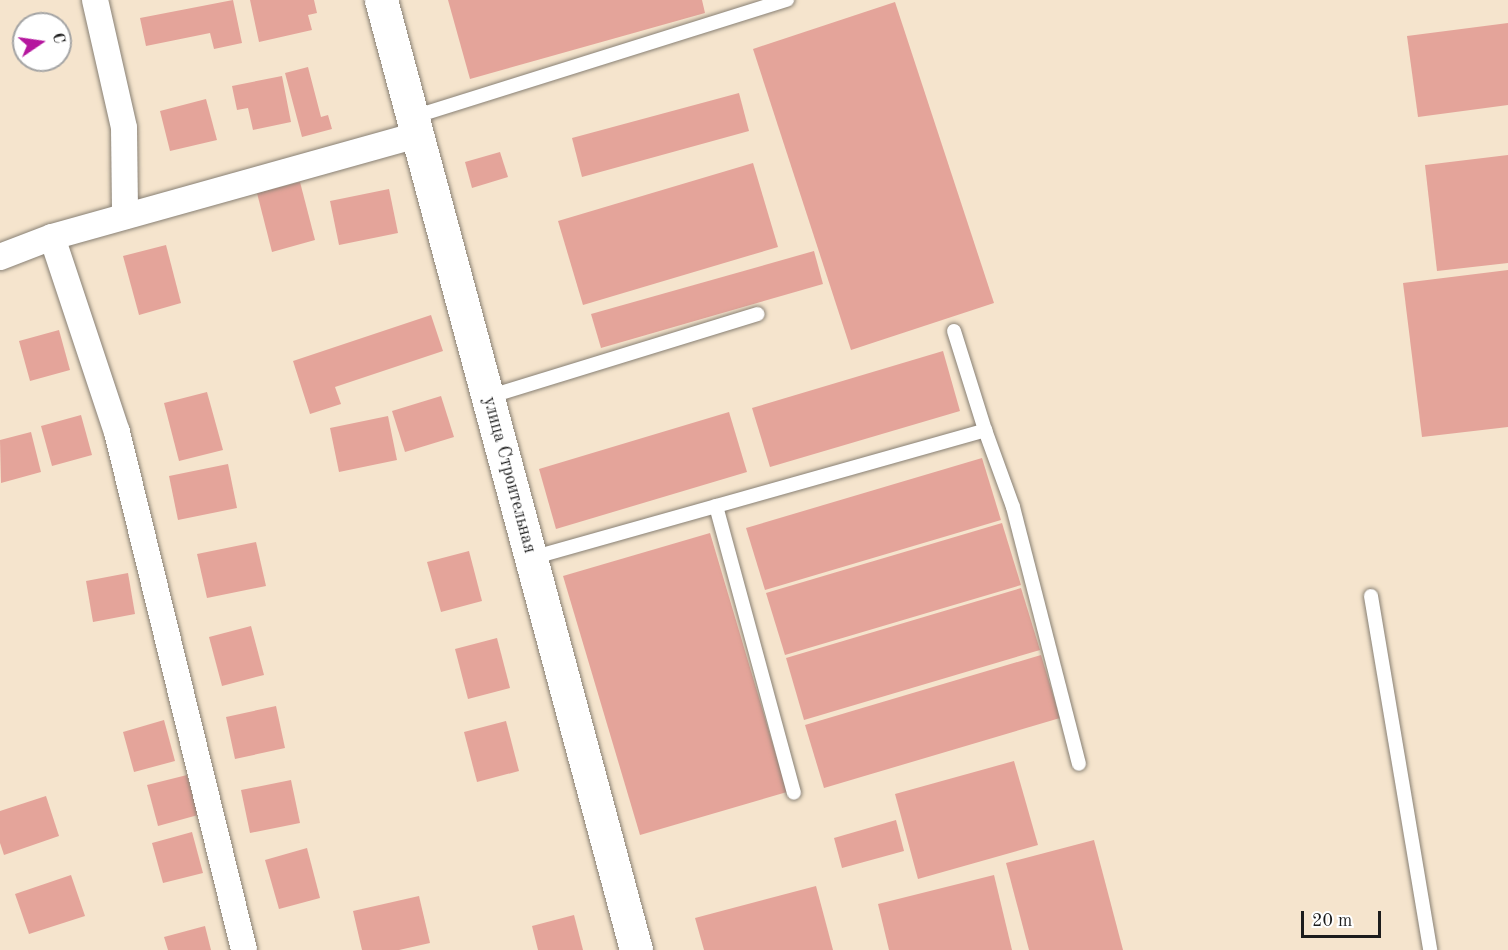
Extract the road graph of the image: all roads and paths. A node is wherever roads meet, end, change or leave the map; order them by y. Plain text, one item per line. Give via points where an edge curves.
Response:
1 (95, 0) edge
2 (381, 0) edge
3 (787, 0) edge
4 (415, 126) junction
5 (125, 216) junction
6 (52, 237) junction
7 (0, 257) edge
8 (758, 314) dead end
9 (954, 331) dead end
10 (488, 397) junction
11 (985, 430) junction
12 (716, 506) junction
13 (531, 558) junction
14 (1371, 596) dead end
15 (1079, 764) dead end
16 (794, 793) dead end
17 (244, 950) edge
18 (636, 950) edge
19 (1430, 950) edge

1 - 5 street via 124,128
2 - 4 main road, улица Строительная
3 - 4 lane
4 - 5 street
4 - 10 main road, улица Строительная
5 - 6 street
6 - 7 street
6 - 17 street via 117,432
8 - 10 lane
9 - 11 lane
10 - 13 main road, улица Строительная
11 - 12 lane
11 - 15 lane via 1013,507
12 - 13 lane
12 - 16 lane
13 - 18 main road, улица Строительная
14 - 19 lane

